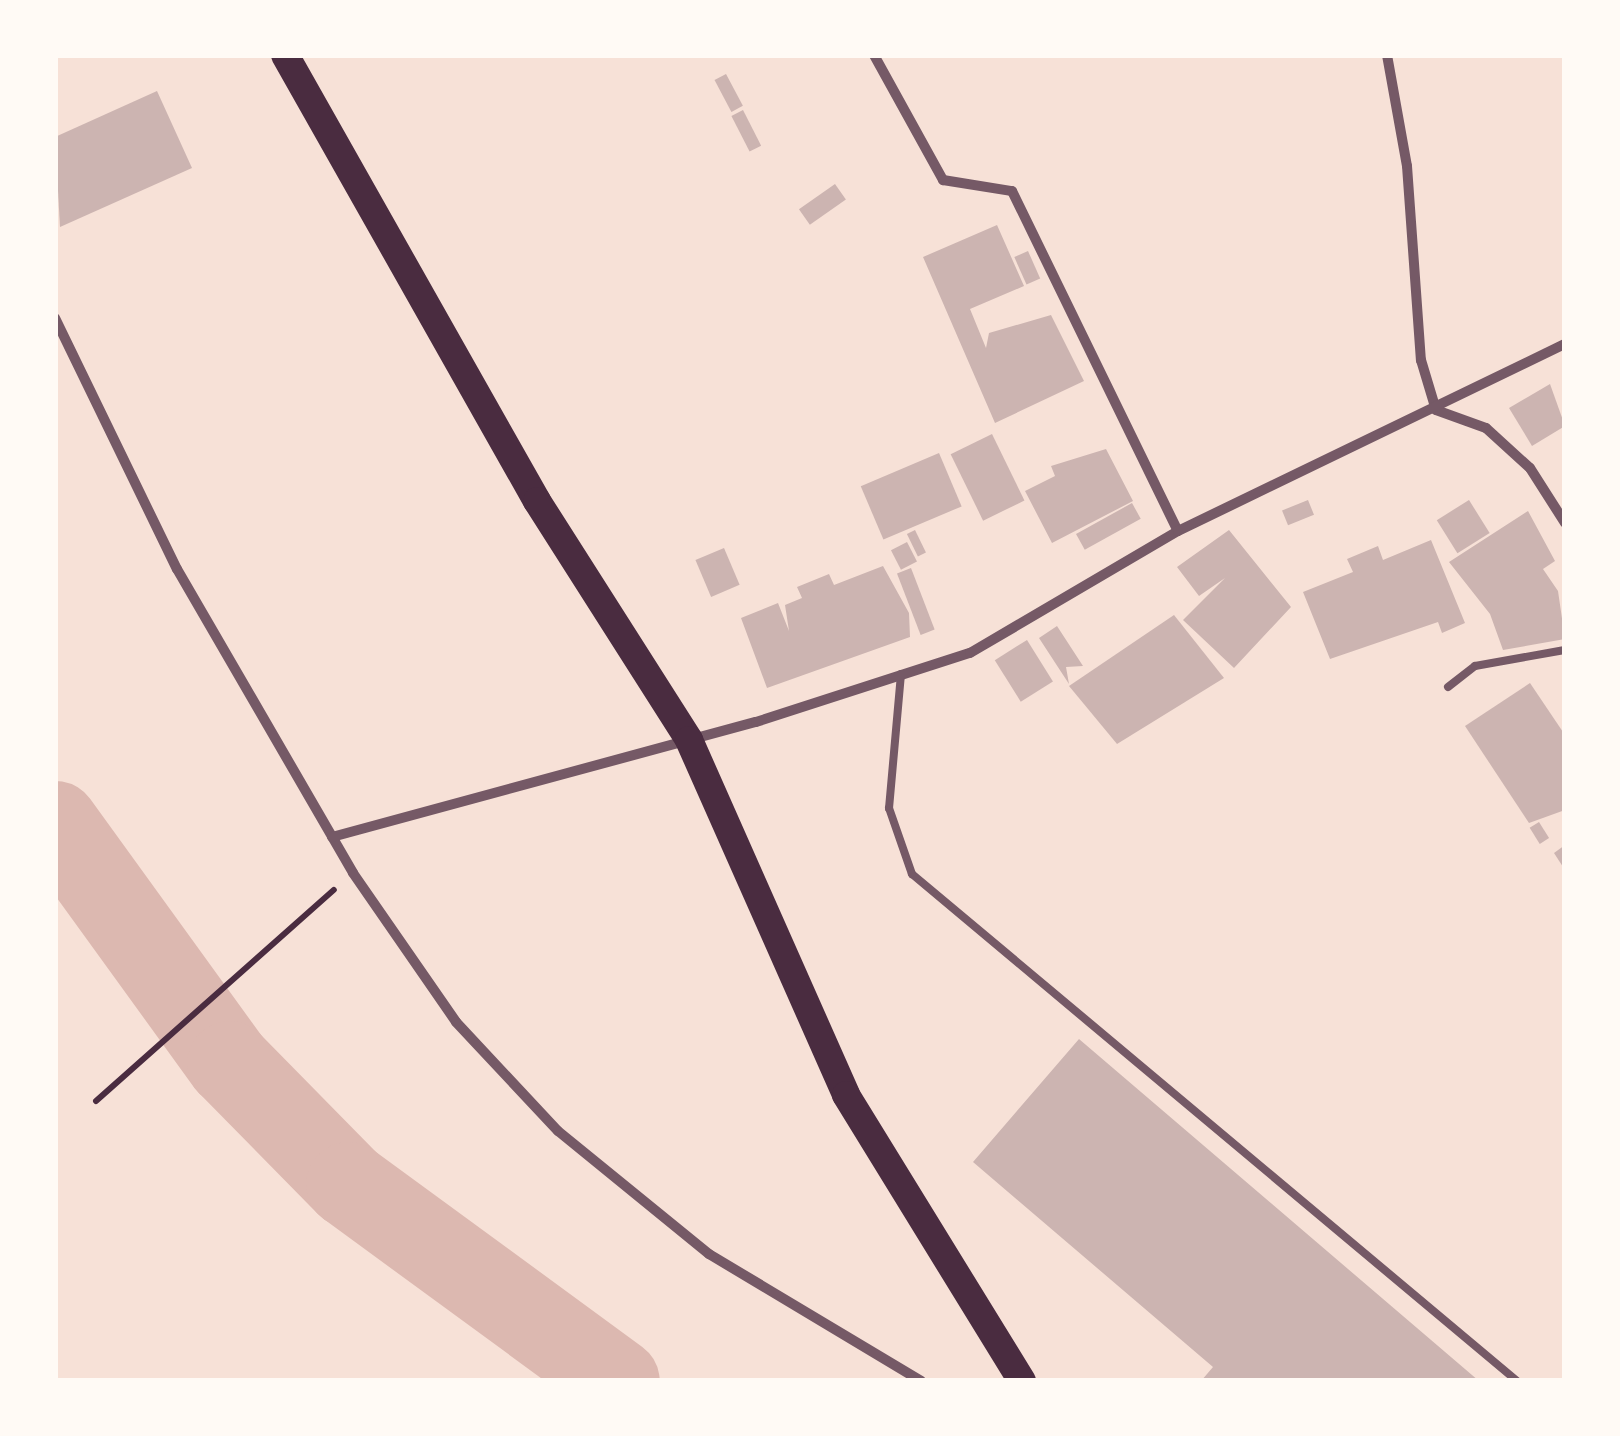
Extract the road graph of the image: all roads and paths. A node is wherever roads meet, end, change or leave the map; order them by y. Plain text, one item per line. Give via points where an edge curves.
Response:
1 (286, 55) edge
2 (874, 55) edge
3 (1387, 55) edge
4 (55, 318) edge
5 (1565, 344) edge
6 (1436, 410) junction
7 (1565, 523) edge
8 (1178, 531) junction
9 (1565, 650) edge
10 (901, 674) junction
11 (1448, 687) dead end
12 (689, 740) junction
13 (332, 837) junction
14 (353, 873) junction
15 (96, 1101) dead end
16 (920, 1381) edge
17 (1022, 1381) edge
18 (1517, 1381) edge

1 - 12 highway via 537,501
2 - 8 street via 943,180 1012,192
3 - 6 street via 1407,166 1421,360
4 - 13 street via 177,569
5 - 6 street
6 - 7 street via 1486,428 1530,468
6 - 8 street
8 - 10 street via 970,652
9 - 11 lane via 1476,666
10 - 12 street
10 - 18 lane via 889,808 912,874
12 - 13 street
12 - 17 highway via 846,1094
13 - 14 street
14 - 15 path
14 - 16 street via 456,1022 558,1131 709,1254

